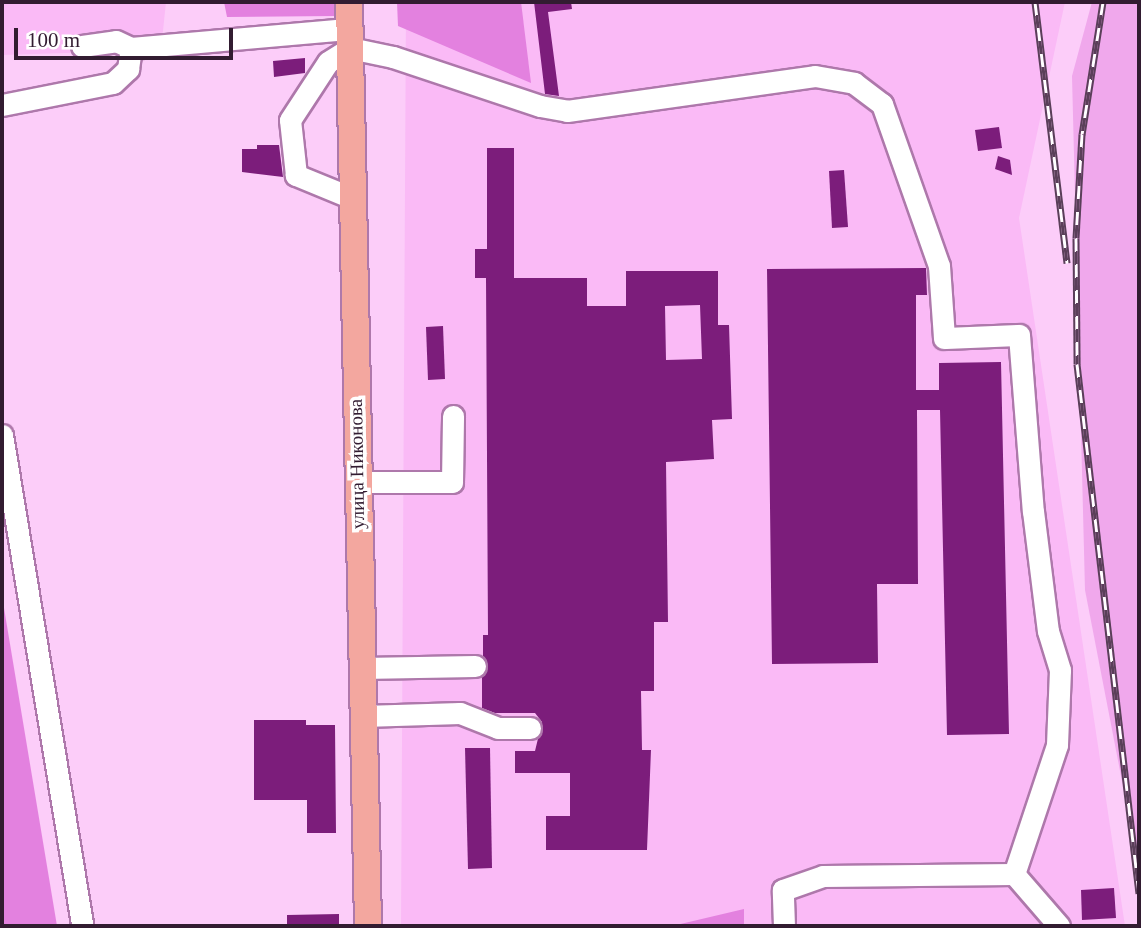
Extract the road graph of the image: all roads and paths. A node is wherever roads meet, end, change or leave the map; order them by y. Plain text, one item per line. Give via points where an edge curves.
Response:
1 (349, 2) edge
2 (350, 39) junction
3 (82, 46) dead end
4 (131, 48) junction
5 (2, 105) edge
6 (352, 198) junction
7 (453, 416) dead end
8 (2, 435) edge
9 (358, 482) junction
10 (475, 666) dead end
11 (362, 667) junction
12 (363, 716) junction
13 (530, 728) dead end
14 (1014, 874) junction
15 (82, 926) edge
16 (368, 926) edge
17 (784, 926) edge
18 (1059, 926) edge

1 - 2 main road, улица Никонова
2 - 4 street
2 - 6 main road, улица Никонова
2 - 6 street via 328,62 290,120 296,175
2 - 14 street via 540,106 567,110 815,76 854,83 882,104 939,266 944,338 1019,335 1033,511 1048,631 1060,670 1057,745
3 - 4 street via 116,41
4 - 5 street via 128,69 113,83
6 - 9 main road, улица Никонова
7 - 9 street via 452,482
8 - 15 street
9 - 11 main road, улица Никонова
10 - 11 street
11 - 12 main road, улица Никонова
12 - 13 street via 460,713 498,727
12 - 16 main road, улица Никонова
14 - 17 street via 823,876 783,890
14 - 18 street

